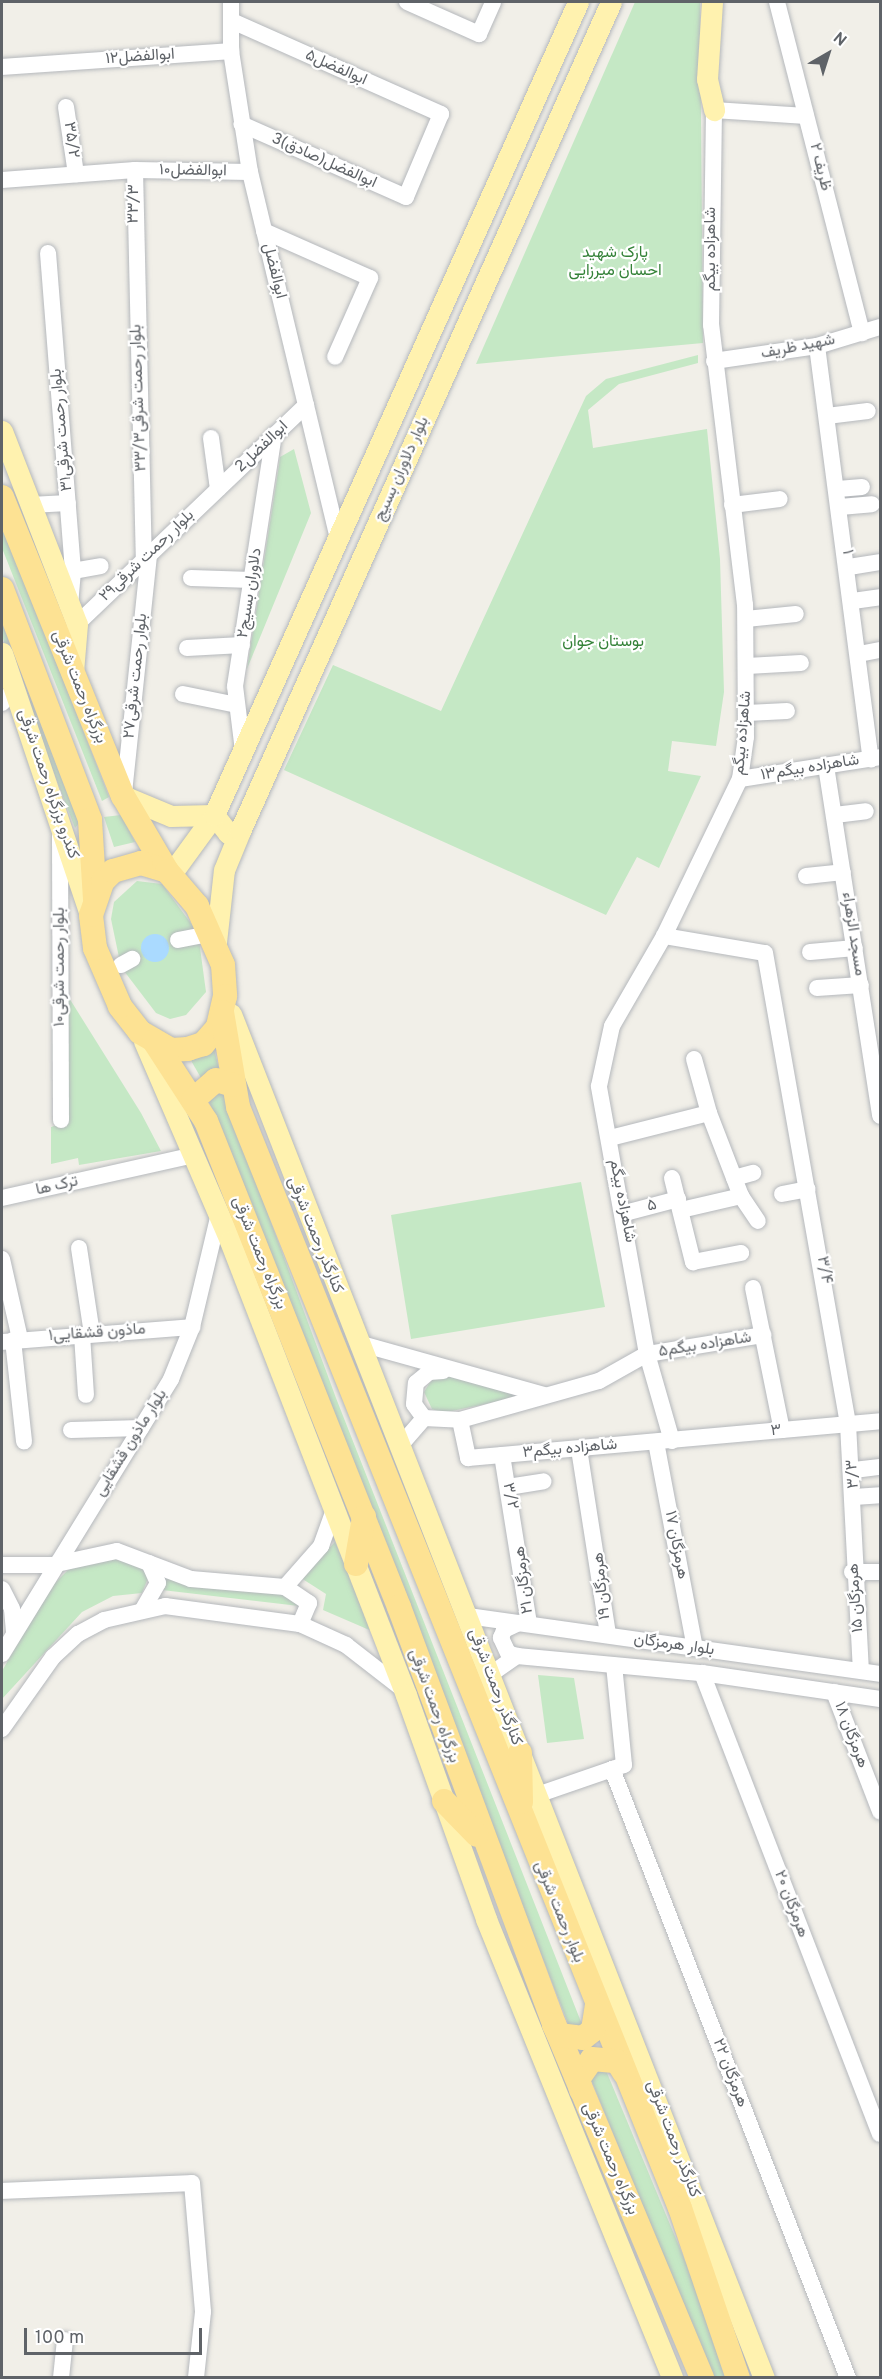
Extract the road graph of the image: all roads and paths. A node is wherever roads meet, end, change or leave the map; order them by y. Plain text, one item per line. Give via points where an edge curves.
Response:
1 (231, 2) edge
2 (407, 2) edge
3 (493, 2) edge
4 (578, 2) edge
5 (611, 2) edge
6 (712, 2) edge
7 (720, 2) edge
8 (777, 2) edge
9 (232, 21) junction
10 (231, 51) junction
11 (2, 67) edge
12 (66, 107) dead end
13 (714, 110) junction
14 (806, 116) junction
15 (242, 124) junction
16 (135, 170) junction
17 (250, 172) junction
18 (75, 174) junction
19 (2, 180) edge
20 (406, 197) joint
21 (264, 231) junction
22 (134, 238) joint
23 (48, 253) dead end
24 (880, 327) edge
25 (862, 333) junction
26 (425, 343) junction
27 (817, 346) junction
28 (453, 355) junction
29 (335, 357) dead end
30 (714, 361) junction
31 (306, 405) junction
32 (868, 411) dead end
33 (827, 416) junction
34 (2, 431) edge
35 (274, 435) junction
36 (212, 438) dead end
37 (862, 487) dead end
38 (218, 489) junction
39 (838, 489) junction
40 (2, 497) edge
41 (780, 499) dead end
42 (68, 503) junction
43 (872, 504) dead end
44 (30, 505) junction
45 (732, 505) junction
46 (840, 507) junction
47 (338, 538) junction
48 (147, 557) junction
49 (880, 562) edge
50 (101, 566) dead end
51 (849, 567) junction
52 (73, 571) junction
53 (191, 578) dead end
54 (252, 580) junction
55 (2, 589) edge
56 (880, 597) edge
57 (853, 601) junction
58 (796, 614) dead end
59 (73, 615) junction
60 (746, 619) junction
61 (242, 645) junction
62 (187, 648) dead end
63 (880, 650) edge
64 (2, 653) edge
65 (859, 654) junction
66 (801, 663) dead end
67 (747, 666) junction
68 (73, 673) junction
69 (183, 694) dead end
70 (8, 695) edge
71 (237, 705) junction
72 (787, 711) dead end
73 (747, 713) junction
74 (243, 751) junction
75 (876, 758) edge
76 (826, 766) junction
77 (740, 779) junction
78 (123, 796) junction
79 (86, 809) junction
80 (866, 811) dead end
81 (60, 814) junction
82 (214, 815) junction
83 (835, 815) junction
84 (240, 831) junction
85 (169, 872) junction
86 (843, 872) junction
87 (806, 876) dead end
88 (93, 907) junction
89 (664, 936) junction
90 (208, 939) junction
91 (178, 940) dead end
92 (855, 948) junction
93 (810, 952) dead end
94 (861, 985) junction
95 (818, 988) dead end
96 (224, 1004) junction
97 (147, 1037) junction
98 (694, 1059) dead end
99 (233, 1085) junction
100 (193, 1100) junction
101 (880, 1109) edge
102 (709, 1113) junction
103 (61, 1120) dead end
104 (610, 1138) junction
105 (194, 1155) junction
106 (753, 1173) dead end
107 (672, 1178) dead end
108 (734, 1178) junction
109 (808, 1189) junction
110 (782, 1194) dead end
111 (741, 1196) junction
112 (2, 1198) edge
113 (679, 1205) junction
114 (625, 1213) junction
115 (219, 1214) junction
116 (758, 1221) dead end
117 (79, 1248) dead end
118 (741, 1253) dead end
119 (2, 1259) edge
120 (753, 1288) dead end
121 (192, 1326) junction
122 (87, 1334) junction
123 (763, 1335) junction
124 (11, 1340) edge
125 (358, 1343) junction
126 (647, 1354) junction
127 (450, 1371) junction
128 (86, 1395) dead end
129 (545, 1395) junction
130 (424, 1418) junction
131 (460, 1419) junction
132 (880, 1421) edge
133 (848, 1424) junction
134 (141, 1428) junction
135 (71, 1430) dead end
136 (782, 1430) junction
137 (24, 1441) dead end
138 (664, 1441) junction
139 (399, 1447) junction
140 (579, 1449) junction
141 (501, 1455) junction
142 (880, 1467) edge
143 (854, 1470) junction
144 (544, 1481) dead end
145 (508, 1487) junction
146 (880, 1495) edge
147 (854, 1497) junction
148 (335, 1507) junction
149 (364, 1517) junction
150 (854, 1524) joint
151 (519, 1536) joint
152 (149, 1563) junction
153 (356, 1563) junction
154 (2, 1565) edge
155 (52, 1565) junction
156 (852, 1572) junction
157 (880, 1572) edge
158 (285, 1587) junction
159 (2, 1589) edge
160 (143, 1609) junction
161 (468, 1616) junction
162 (300, 1624) junction
163 (524, 1624) junction
164 (14, 1632) junction
165 (608, 1635) junction
166 (695, 1648) junction
167 (2, 1654) edge
168 (516, 1656) junction
169 (614, 1665) junction
170 (861, 1671) junction
171 (702, 1673) junction
172 (491, 1674) junction
173 (880, 1674) edge
174 (405, 1691) junction
175 (834, 1692) junction
176 (880, 1699) edge
177 (2, 1729) edge
178 (520, 1753) junction
179 (618, 1767) junction
180 (537, 1795) junction
181 (444, 1801) junction
182 (880, 1811) edge
183 (522, 1819) junction
184 (482, 1841) junction
185 (597, 2005) junction
186 (554, 2024) junction
187 (624, 2072) junction
188 (581, 2091) junction
189 (880, 2134) edge
190 (2, 2191) edge
191 (65, 2340) dead end
192 (689, 2342) junction
193 (61, 2378) edge
194 (196, 2378) edge
195 (672, 2378) edge
196 (693, 2378) edge
197 (702, 2378) edge
198 (738, 2378) edge
199 (764, 2378) edge
200 (848, 2378) edge

1 - 9 street, ابوالفضل
2 - 3 street via 479,34
4 - 26 main road, بلوار دلاوران بسیج
5 - 28 main road, بلوار دلاوران بسیج
6 - 13 main road via 707,79
7 - 13 street, شاهزاده بیگم
8 - 14 street, ظریف ۲
9 - 10 street, ابوالفضل
9 - 20 street, ابوالفضل۵ via 441,114
10 - 11 street, ابوالفضل۱۲
10 - 15 street, ابوالفضل
12 - 18 street, ۳۵/۲
13 - 14 street
13 - 30 street, شاهزاده بیگم
14 - 25 street, ظریف ۲
15 - 17 street, ابوالفضل
15 - 20 street, 3ابوالفضل(صادق)
16 - 17 street, ابوالفضل۱۰
16 - 18 street, ابوالفضل۱۰
16 - 22 street, ۳۳/۳
17 - 21 street, ابوالفضل
18 - 19 street, ابوالفضل۱۰
21 - 29 street via 370,278
21 - 31 street, ابوالفضل
22 - 48 street, بلوار رحمت شرقی۳۳/۳
23 - 42 street, بلوار رحمت شرقی۳۱
24 - 25 street, شهید ظریف
25 - 27 street, شهید ظریف
26 - 28 main road
26 - 47 main road, بلوار دلاوران بسیج
27 - 30 street, شهید ظریف
27 - 33 street, ۱
28 - 84 main road, بلوار دلاوران بسیج
30 - 45 street, شاهزاده بیگم
31 - 35 street, ابوالفضل2
31 - 47 street, ابوالفضل
32 - 33 street
33 - 39 street, ۱
34 - 44 main road
35 - 38 street, ابوالفضل2
35 - 54 street, دلاوران بسیج۲
36 - 38 street
37 - 39 street
38 - 48 street, بلوار رحمت شرقی۲۹
39 - 46 street, ۱
40 - 68 highway, بزرگراه رحمت شرقی
41 - 45 street
42 - 44 street
42 - 52 street, بلوار رحمت شرقی۳۱
43 - 46 street
44 - 59 main road
45 - 60 street, شاهزاده بیگم
46 - 51 street, ۱
47 - 74 main road, بلوار دلاوران بسیج
48 - 59 street, بلوار رحمت شرقی۲۹
48 - 78 street, بلوار رحمت شرقی۲۷
49 - 51 street
50 - 52 street
51 - 57 street, ۱
52 - 59 street, بلوار رحمت شرقی۳۱
53 - 54 street
54 - 61 street, دلاوران بسیج۲
55 - 79 highway
56 - 57 street
57 - 65 street, ۱
58 - 60 street
59 - 68 main road
60 - 67 street, شاهزاده بیگم
61 - 62 street
61 - 71 street, دلاوران بسیج۲
63 - 65 street
64 - 70 main road, کندرو بزرگراه رحمت شرقی
65 - 75 street, ۱
66 - 67 street
67 - 73 street, شاهزاده بیگم
68 - 78 highway, بزرگراه رحمت شرقی
69 - 71 street
70 - 81 main road, کندرو بزرگراه رحمت شرقی
71 - 74 street, دلاوران بسیج۲
72 - 73 street
73 - 77 street, شاهزاده بیگم
74 - 82 main road, بلوار دلاوران بسیج
75 - 76 street, شاهزاده بیگم۱۳
76 - 77 street, شاهزاده بیگم۱۳
76 - 83 street, مسجد الزهراء
77 - 89 street, شاهزاده بیگم
78 - 79 highway via 107,807
78 - 82 main road via 171,816
78 - 85 highway, بزرگراه رحمت شرقی
79 - 88 highway
80 - 83 street
81 - 88 main road, کندرو بزرگراه رحمت شرقی
81 - 103 street, ۱۰بلوار رحمت شرقی
82 - 84 main road via 228,833
82 - 85 main road, بلوار دلاوران بسیج
83 - 86 street, مسجد الزهراء
84 - 90 main road, بلوار دلاوران بسیج via 224,870
85 - 88 highway via 127,865 103,881
85 - 90 highway, بزرگراه رحمت شرقی via 197,906
86 - 87 street
86 - 92 street, مسجد الزهراء
88 - 97 highway, بزرگراه رحمت شرقی via 103,970
89 - 104 street, شاهزاده بیگم via 612,1026 599,1086
89 - 109 street, ۳/۴ via 765,953
90 - 91 street
90 - 96 highway, بزرگراه رحمت شرقی
92 - 93 street
92 - 94 street, مسجد الزهراء
94 - 95 street
94 - 101 street, مسجد الزهراء
96 - 97 highway via 203,1044 171,1050
96 - 99 highway, بزرگراه رحمت شرقی
96 - 125 main road, کنارگذر رحمت شرقی
97 - 100 highway, بزرگراه رحمت شرقی
97 - 105 main road
98 - 102 street
99 - 100 highway via 216,1080
99 - 183 highway, بزرگراه رحمت شرقی
100 - 149 highway, بزرگراه رحمت شرقی
102 - 104 street
102 - 108 street
104 - 114 street, شاهزاده بیگم
105 - 112 street, ترک ها
105 - 115 main road
106 - 108 street
107 - 113 street
108 - 111 street
109 - 110 street
109 - 133 street, ۳/۴
111 - 113 street, ۵
111 - 116 street
113 - 114 street, ۵
113 - 118 street via 693,1262
114 - 126 street, شاهزاده بیگم
115 - 121 street, بلوار ماذون قشقایی
115 - 148 main road
117 - 122 street
119 - 124 street
120 - 123 street
121 - 122 street, ماذون قشقایی۱
121 - 134 street, بلوار ماذون قشقایی via 171,1379
122 - 124 street, ماذون قشقایی۱
122 - 128 street
123 - 126 street, شاهزاده بیگم۵
123 - 136 street
124 - 137 street
125 - 127 street
125 - 139 main road, کنارگذر رحمت شرقی
126 - 129 street via 599,1381
126 - 138 street, شاهزاده بیگم
127 - 129 street
127 - 130 street via 429,1372 416,1383 414,1404
129 - 131 street
130 - 131 street
130 - 139 street
131 - 141 street, ۳شاهزاده بیگم via 468,1458
132 - 133 street, ۳
133 - 136 street, ۳
133 - 143 street, ۳/۳
134 - 135 street
134 - 155 street, بلوار ماذون قشقایی
136 - 138 street, ۳
138 - 140 street, ۳شاهزاده بیگم
138 - 166 street, هرمزگان ۱۷
139 - 161 main road, کنارگذر رحمت شرقی
140 - 141 street, ۳شاهزاده بیگم
140 - 165 street, هرمزگان ۱۹ via 597,1537
141 - 145 street, ۳/۲
142 - 143 street
143 - 147 street, ۳/۳
144 - 145 street
145 - 151 street, ۳/۲
146 - 147 street
147 - 150 street, ۳/۳
148 - 153 main road
148 - 158 street via 321,1546
149 - 153 highway
149 - 184 highway, بزرگراه رحمت شرقی
150 - 156 street, هرمزگان ۱۵
151 - 163 street, هرمزگان ۲۱
152 - 155 street via 117,1551
152 - 158 street via 191,1579
152 - 160 street via 158,1583
153 - 174 main road
154 - 155 street
155 - 164 street, بلوار ماذون قشقایی
156 - 157 street
156 - 170 street, هرمزگان ۱۵
158 - 162 street via 309,1604
159 - 164 street via 12,1609
160 - 162 street via 165,1606
160 - 177 street via 104,1620 78,1634 53,1657
161 - 163 street, بلوار هرمزگان
161 - 172 main road, کنارگذر رحمت شرقی
162 - 174 street via 346,1646
163 - 165 street, بلوار هرمزگان
163 - 168 street via 510,1624 501,1638 503,1646
164 - 167 street, بلوار ماذون قشقایی
165 - 166 street, بلوار هرمزگان
166 - 170 street, بلوار هرمزگان
168 - 169 street, بلوار هرمزگان
168 - 172 street
169 - 171 street, بلوار هرمزگان
169 - 179 street, هرمزگان ۲۲
170 - 173 street, بلوار هرمزگان
171 - 175 street, بلوار هرمزگان
171 - 189 street, هرمزگان ۲۰
172 - 178 main road, کنارگذر رحمت شرقی
174 - 181 main road
175 - 176 street, بلوار هرمزگان
175 - 182 street, هرمزگان ۱۸
178 - 180 main road, کنارگذر رحمت شرقی
178 - 183 highway
179 - 180 street
179 - 200 street, هرمزگان ۲۲
180 - 199 main road, کنارگذر رحمت شرقی
181 - 184 highway
181 - 195 main road
183 - 185 highway, بلوار رحمت شرقی
184 - 186 highway, بزرگراه رحمت شرقی
185 - 186 highway via 594,2030 583,2038 559,2036
185 - 187 highway
186 - 188 highway, بزرگراه رحمت شرقی
187 - 188 highway via 617,2061 592,2059 578,2079
187 - 198 highway via 680,2208
188 - 192 highway, بزرگراه رحمت شرقی
190 - 194 street via 192,2183 203,2312
191 - 193 street
192 - 196 highway
192 - 197 highway, بزرگراه رحمت شرقی

